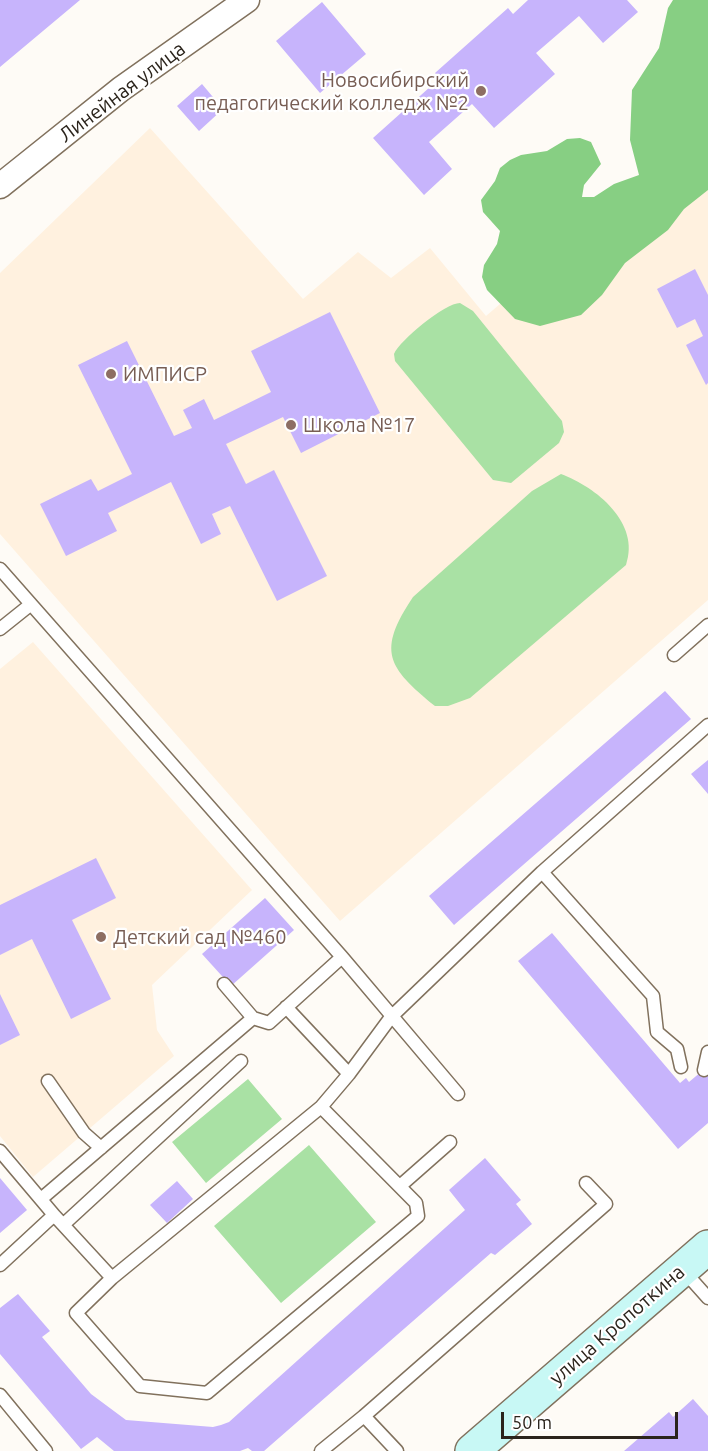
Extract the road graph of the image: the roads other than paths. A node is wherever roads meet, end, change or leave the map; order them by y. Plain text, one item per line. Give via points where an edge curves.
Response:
1 (247, 0) edge
2 (0, 186) edge
3 (0, 569) edge
4 (30, 605) junction
5 (708, 625) edge
6 (0, 629) edge
7 (674, 655) dead end
8 (708, 725) edge
9 (542, 872) junction
10 (342, 957) junction
11 (224, 984) dead end
12 (286, 1007) junction
13 (391, 1017) junction
14 (253, 1018) junction
15 (708, 1052) edge
16 (242, 1061) dead end
17 (681, 1067) dead end
18 (704, 1070) dead end
19 (349, 1074) junction
20 (48, 1081) dead end
21 (458, 1094) dead end
22 (321, 1107) junction
23 (450, 1142) dead end
24 (101, 1148) junction
25 (0, 1151) edge
26 (586, 1183) dead end
27 (400, 1186) junction
28 (41, 1199) junction
29 (54, 1215) junction
30 (64, 1224) junction
31 (708, 1247) edge
32 (0, 1265) edge
33 (682, 1269) junction
34 (112, 1278) junction
35 (708, 1298) edge
36 (0, 1395) edge
37 (364, 1416) junction
38 (46, 1451) edge
39 (321, 1451) edge
40 (397, 1451) edge
41 (472, 1451) edge

1 - 2 street, Линейная улица via 121,89
3 - 4 lane
4 - 6 lane
4 - 10 lane
5 - 7 lane
8 - 9 lane
9 - 13 lane
9 - 17 lane via 653,996 657,1032 677,1049
10 - 12 lane
10 - 13 lane
11 - 14 lane
12 - 14 lane via 269,1023
12 - 19 lane
13 - 19 lane
13 - 21 lane
14 - 24 lane
15 - 18 lane
16 - 30 lane
19 - 22 lane
20 - 24 lane via 84,1133
22 - 27 lane
22 - 34 lane
23 - 27 lane
24 - 28 lane
25 - 28 lane
26 - 37 lane via 606,1204
27 - 34 lane via 416,1203 418,1216 207,1393 140,1386 76,1313
28 - 29 lane
29 - 30 lane
29 - 32 lane
30 - 34 lane
31 - 33 main road, улица Кропоткина
33 - 35 lane
33 - 41 main road, улица Кропоткина
36 - 38 lane
37 - 39 lane
37 - 40 lane

